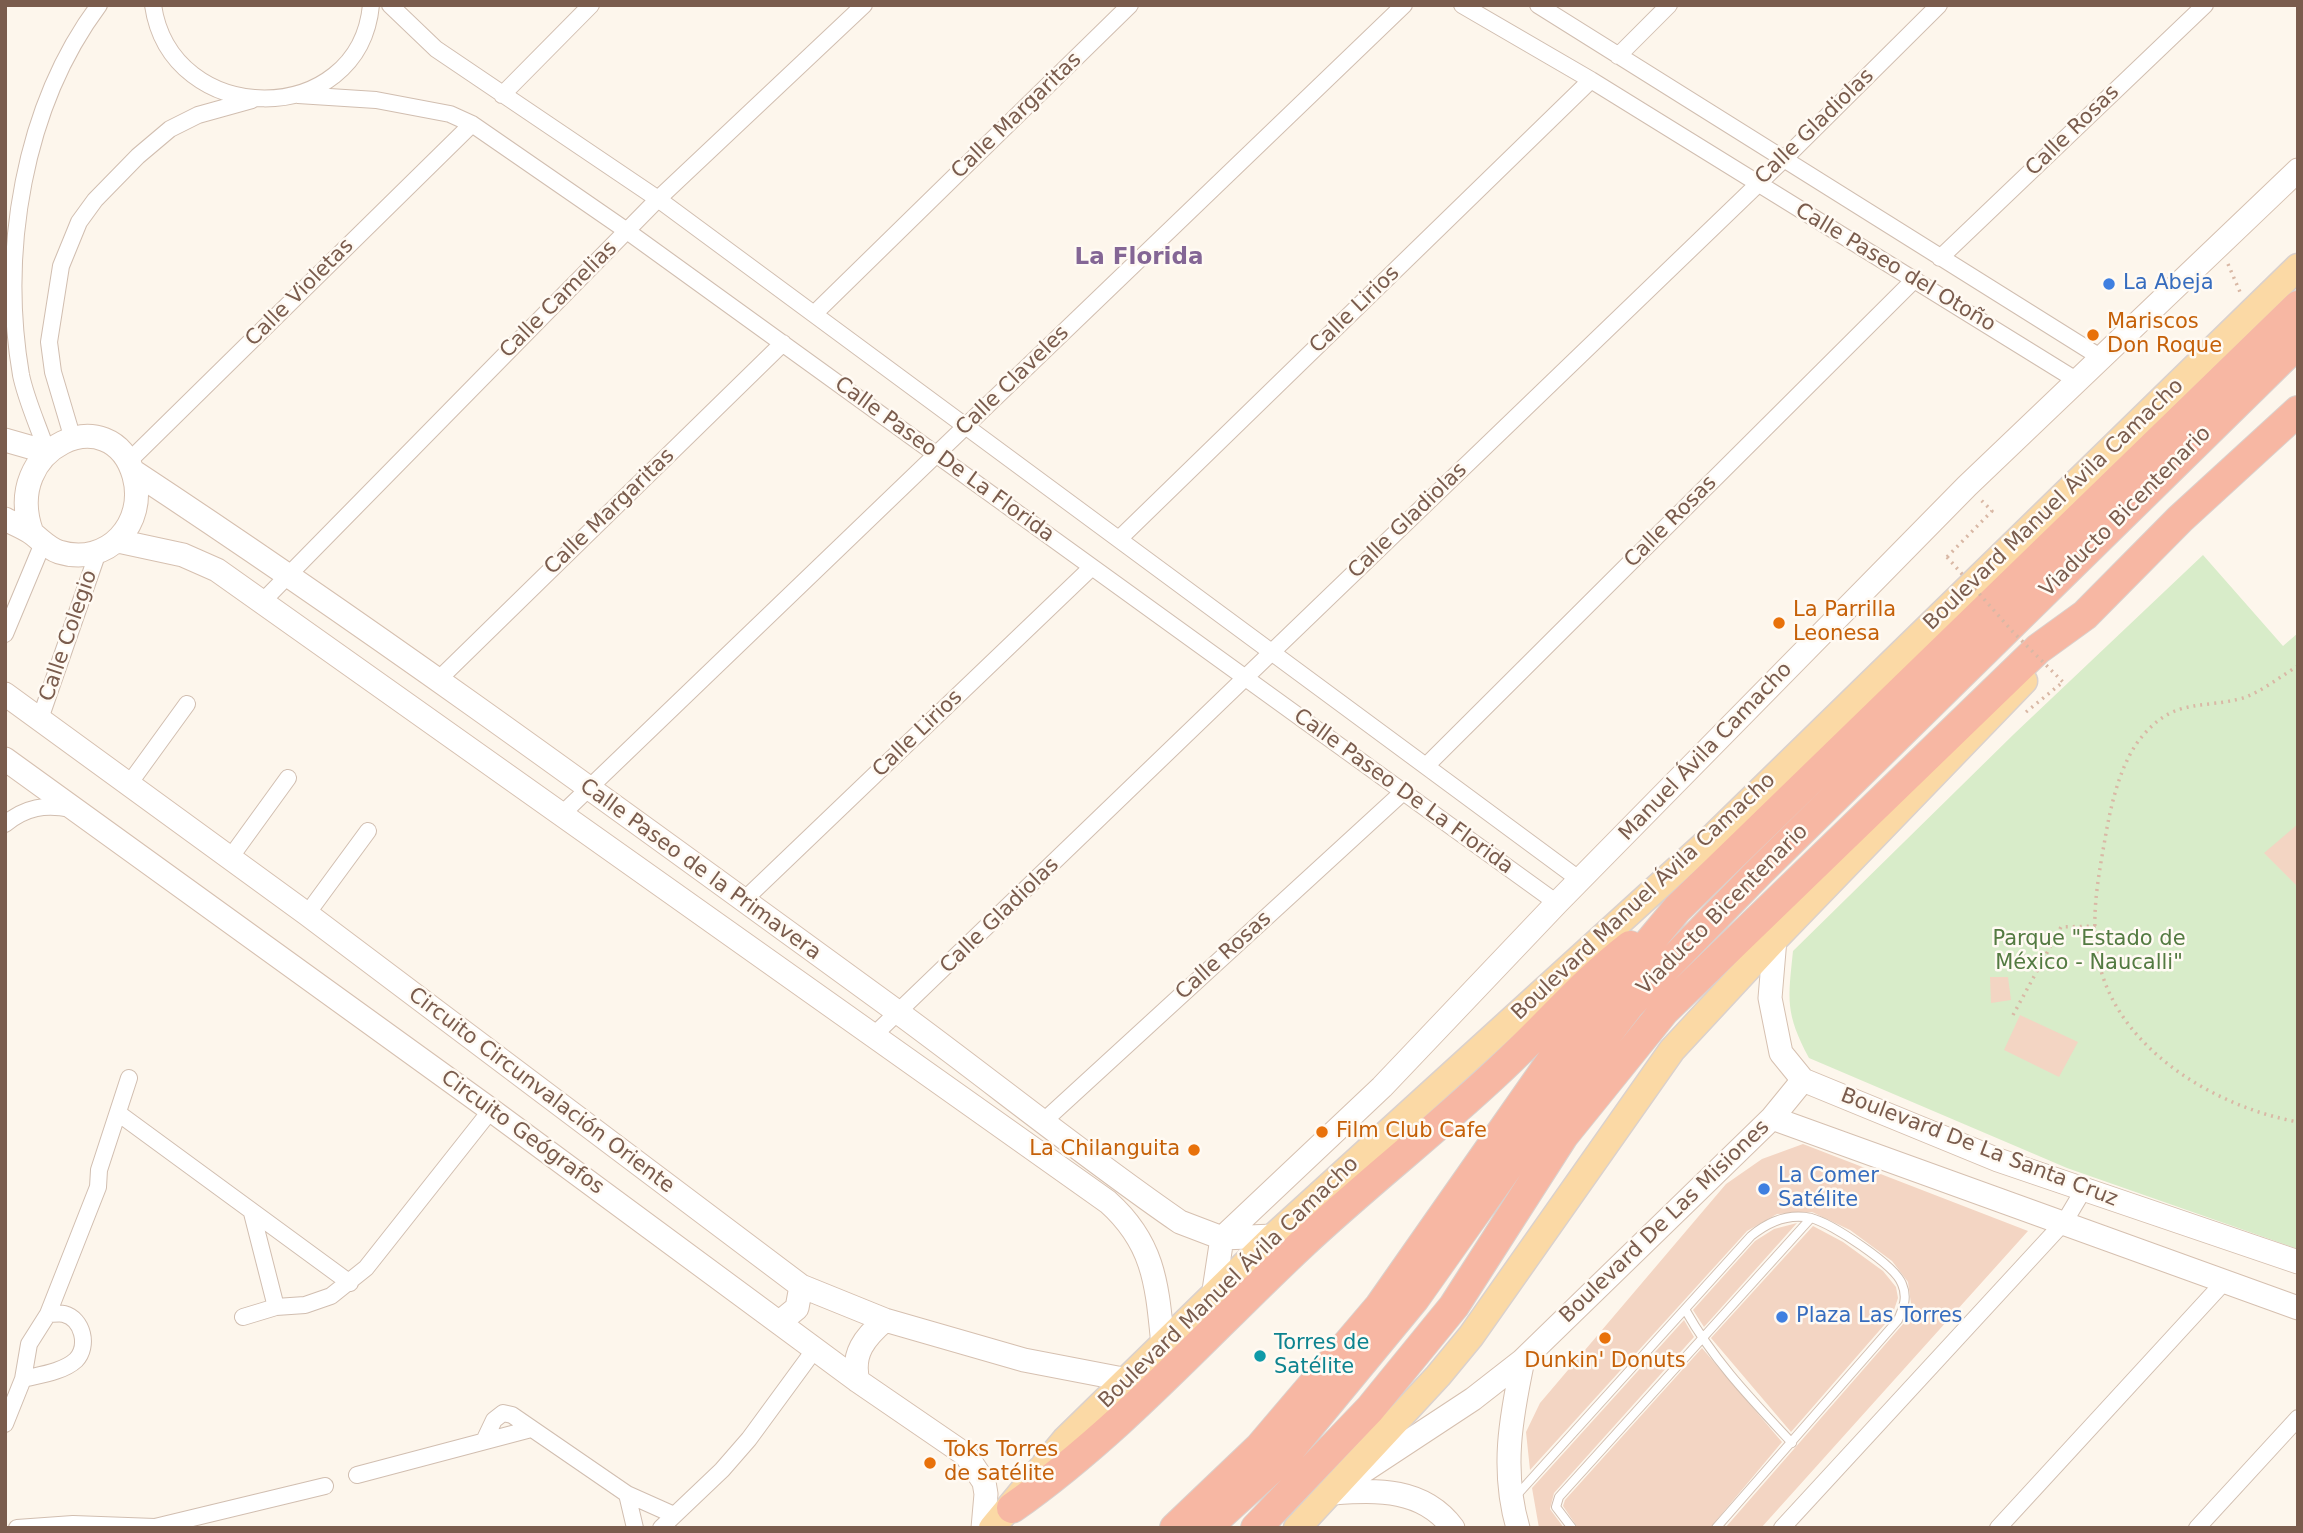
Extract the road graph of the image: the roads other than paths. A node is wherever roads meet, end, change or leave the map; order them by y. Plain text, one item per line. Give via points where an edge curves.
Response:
1 (99, 5) edge
2 (153, 5) edge
3 (371, 5) edge
4 (390, 5) edge
5 (591, 5) edge
6 (864, 5) edge
7 (1130, 5) edge
8 (1404, 5) edge
9 (1462, 5) edge
10 (1538, 5) edge
11 (1669, 5) edge
12 (1939, 5) edge
13 (2205, 5) edge
14 (1618, 56) junction
15 (1591, 80) junction
16 (299, 94) junction
17 (502, 95) junction
18 (252, 100) junction
19 (472, 124) junction
20 (1782, 161) junction
21 (2298, 170) edge
22 (1758, 184) junction
23 (658, 199) junction
24 (627, 230) junction
25 (1940, 258) junction
26 (2298, 267) edge
27 (1915, 279) junction
28 (2298, 306) edge
29 (814, 314) junction
30 (2298, 343) edge
31 (783, 344) junction
32 (2100, 357) junction
33 (2076, 380) junction
34 (2298, 411) edge
35 (966, 426) junction
36 (72, 436) junction
37 (5, 440) edge
38 (42, 448) junction
39 (936, 454) junction
40 (130, 467) junction
41 (5, 519) edge
42 (38, 538) junction
43 (1119, 539) junction
44 (118, 541) junction
45 (97, 552) junction
46 (1092, 567) junction
47 (289, 574) junction
48 (262, 602) junction
49 (2085, 615) junction
50 (5, 634) edge
51 (1272, 652) junction
52 (1245, 678) junction
53 (438, 680) junction
54 (5, 694) edge
55 (187, 704) dead end
56 (40, 719) junction
57 (5, 760) edge
58 (1426, 766) junction
59 (288, 778) dead end
60 (129, 784) junction
61 (588, 789) junction
62 (1404, 792) junction
63 (73, 809) junction
64 (561, 815) junction
65 (5, 824) edge
66 (368, 831) dead end
67 (230, 858) junction
68 (1580, 880) junction
69 (743, 901) junction
70 (1557, 903) junction
71 (1677, 909) junction
72 (307, 914) junction
73 (1775, 939) junction
74 (899, 1013) junction
75 (874, 1035) junction
76 (130, 1078) dead end
77 (1803, 1080) junction
78 (491, 1110) junction
79 (118, 1113) junction
80 (1772, 1118) junction
81 (1045, 1120) junction
82 (2084, 1189) junction
83 (252, 1213) junction
84 (1811, 1218) junction
85 (2065, 1221) junction
86 (1274, 1236) junction
87 (1222, 1238) junction
88 (2298, 1262) edge
89 (2225, 1281) junction
90 (350, 1283) junction
91 (801, 1286) junction
92 (1213, 1297) junction
93 (275, 1307) junction
94 (2298, 1308) edge
95 (1686, 1311) junction
96 (48, 1314) junction
97 (243, 1318) dead end
98 (885, 1320) junction
99 (780, 1322) junction
100 (1702, 1339) junction
101 (1163, 1345) junction
102 (815, 1349) junction
103 (1523, 1360) junction
104 (23, 1380) junction
105 (1128, 1380) junction
106 (858, 1381) junction
107 (2298, 1418) edge
108 (5, 1424) edge
109 (531, 1429) junction
110 (484, 1441) junction
111 (1792, 1443) junction
112 (357, 1475) dead end
113 (325, 1486) dead end
114 (1330, 1493) junction
115 (627, 1494) junction
116 (1511, 1502) junction
117 (674, 1515) junction
118 (1002, 1518) edge
119 (17, 1528) edge
120 (635, 1528) edge
121 (661, 1528) edge
122 (983, 1528) edge
123 (1175, 1528) edge
124 (1206, 1528) edge
125 (1256, 1528) edge
126 (1297, 1528) edge
127 (1453, 1528) edge
128 (1518, 1528) edge
129 (1572, 1528) edge
130 (1716, 1528) edge
131 (1782, 1528) edge
132 (1998, 1528) edge
133 (2197, 1528) edge

1 - 38 street via 50,88 32,140 14,224 10,295 14,337
2 - 18 street via 170,50 192,75 220,92
3 - 16 street via 361,41 345,64 324,82
4 - 17 street, Calle Paseo De La Florida via 436,49
5 - 17 street
6 - 23 street, Calle Camelias
7 - 29 street, Calle Margaritas
8 - 35 street, Calle Claveles
9 - 15 street, Calle Paseo del Otoño
10 - 14 street, Calle Paseo del Otoño
11 - 14 street
12 - 20 street, Calle Gladiolas
13 - 25 street, Calle Rosas
14 - 20 street, Calle Paseo del Otoño
15 - 22 street, Calle Paseo del Otoño
15 - 43 street, Calle Lirios
16 - 18 street
16 - 19 street, Calle Paseo De La Florida via 426,108
17 - 23 street, Calle Paseo De La Florida
18 - 36 street via 198,115 170,129 138,156 79,222 61,266 49,342
19 - 24 street, Calle Paseo De La Florida
19 - 40 street, Calle Violetas
20 - 22 street, Calle Gladiolas
20 - 25 street, Calle Paseo del Otoño
21 - 32 street, Manuel Ávila Camacho
22 - 27 street, Calle Paseo del Otoño
22 - 51 street, Calle Gladiolas
23 - 24 street, Calle Camelias
23 - 29 street, Calle Paseo De La Florida
24 - 31 street, Calle Paseo De La Florida
24 - 47 street, Calle Camelias
25 - 32 street, Calle Paseo del Otoño
26 - 86 main road, Boulevard Manuel Ávila Camacho via 1715,835
27 - 33 street, Calle Paseo del Otoño
27 - 58 street, Calle Rosas
28 - 71 highway, Boulevard Manuel Ávila Camacho
29 - 35 street, Calle Paseo De La Florida
30 - 124 highway, Viaducto Bicentenario via 1760,870 1629,1005 1414,1299 1282,1459
31 - 39 street, Calle Paseo De La Florida
31 - 53 street, Calle Margaritas
32 - 33 street, Manuel Ávila Camacho
33 - 68 street, Manuel Ávila Camacho
34 - 49 highway via 2180,519
35 - 39 street, Calle Claveles
35 - 43 street, Calle Paseo De La Florida
36 - 38 street
36 - 40 street via 103,441
37 - 38 street
38 - 42 street via 24,471 19,497 21,510
39 - 46 street, Calle Paseo De La Florida
39 - 61 street, Calle Claveles
40 - 44 street via 138,490 137,509
40 - 47 street, Calle Paseo de la Primavera
41 - 42 street
42 - 45 street via 69,554
42 - 50 street
43 - 51 street, Calle Paseo De La Florida
44 - 45 street
44 - 48 street, Calle Paseo de la Primavera via 183,555 217,570
45 - 56 street, Calle Colegio
46 - 52 street, Calle Paseo De La Florida
46 - 69 street, Calle Lirios
47 - 48 street, Calle Camelias
47 - 53 street, Calle Paseo de la Primavera
48 - 64 street, Calle Paseo de la Primavera
49 - 73 main road
49 - 125 highway via 2038,649 1664,1011 1563,1136 1454,1306 1370,1409
51 - 52 street, Calle Gladiolas
51 - 58 street, Calle Paseo De La Florida
52 - 62 street, Calle Paseo De La Florida
52 - 74 street, Calle Gladiolas
53 - 61 street, Calle Paseo de la Primavera
54 - 56 street, Circuito Circunvalación Oriente
55 - 60 street
56 - 60 street, Circuito Circunvalación Oriente
57 - 63 street, Circuito Geógrafos
58 - 68 street, Calle Paseo De La Florida
59 - 67 street
60 - 67 street, Circuito Circunvalación Oriente
61 - 64 street, Calle Claveles
61 - 69 street, Calle Paseo de la Primavera
62 - 70 street, Calle Paseo De La Florida
62 - 81 street, Calle Rosas
63 - 65 street via 26,809
63 - 78 street, Circuito Geógrafos
64 - 75 street, Calle Paseo de la Primavera
66 - 72 street
67 - 72 street, Circuito Circunvalación Oriente
68 - 70 street, Manuel Ávila Camacho
69 - 74 street, Calle Paseo de la Primavera
70 - 87 street, Manuel Ávila Camacho via 1382,1087
71 - 118 highway via 1595,973 1512,1059 1303,1243 1111,1430
71 - 123 highway, Boulevard Manuel Ávila Camacho via 1555,1056 1380,1306 1260,1447
72 - 91 street, Circuito Circunvalación Oriente
73 - 77 street, Boulevard De La Santa Cruz via 1770,998 1781,1054
73 - 114 main road via 1672,1051 1471,1336
74 - 75 street, Calle Gladiolas
74 - 81 street, Calle Paseo de la Primavera
75 - 101 street, Calle Paseo de la Primavera via 1125,1218 1140,1236 1151,1264
76 - 79 street
77 - 80 street, Boulevard De Las Misiones
77 - 82 street, Boulevard De La Santa Cruz via 1998,1160
78 - 90 street
78 - 99 street, Circuito Geógrafos
79 - 83 street
79 - 96 street via 98,1187
80 - 85 street, Boulevard De La Santa Cruz
80 - 103 street, Boulevard De Las Misiones
81 - 87 street, Calle Paseo de la Primavera via 1180,1222
82 - 85 street
82 - 88 street, Boulevard De La Santa Cruz
83 - 90 street
83 - 93 street
84 - 95 lane via 1780,1218 1766,1224
84 - 100 lane
84 - 111 lane via 1887,1266 1902,1282 1906,1301 1898,1320
85 - 89 street, Boulevard De La Santa Cruz
85 - 131 street
86 - 87 street, Calle Paseo de la Primavera
86 - 92 main road, Boulevard Manuel Ávila Camacho
87 - 92 street
89 - 94 street, Boulevard De La Santa Cruz
89 - 132 street
90 - 93 street via 305,1305
91 - 98 street, Circuito Circunvalación Oriente
91 - 99 street via 797,1308
92 - 101 main road, Boulevard Manuel Ávila Camacho
93 - 97 street
95 - 100 lane
95 - 116 lane
96 - 104 street via 29,1344
96 - 104 street via 66,1314 80,1325 84,1343 76,1359
98 - 105 street, Circuito Circunvalación Oriente via 1024,1360
98 - 106 street via 859,1350
99 - 102 street, Circuito Geógrafos
100 - 111 lane
100 - 129 lane via 1559,1497 1556,1507
101 - 105 main road, Boulevard Manuel Ávila Camacho
102 - 106 street, Circuito Geógrafos
102 - 117 street via 749,1439
103 - 114 street, Boulevard De Las Misiones via 1473,1399
103 - 116 street via 1510,1419 1507,1477
104 - 108 street
105 - 118 main road, Boulevard Manuel Ávila Camacho via 1065,1440
106 - 122 street, Circuito Geógrafos via 966,1455 984,1482
107 - 133 street
109 - 110 street
109 - 110 street via 503,1413 494,1420
109 - 115 street
110 - 112 street
111 - 130 lane
113 - 119 street via 155,1527 60,1524
114 - 126 main road
114 - 127 street via 1403,1493 1425,1503
115 - 117 street
115 - 120 street
116 - 128 street
117 - 121 street

